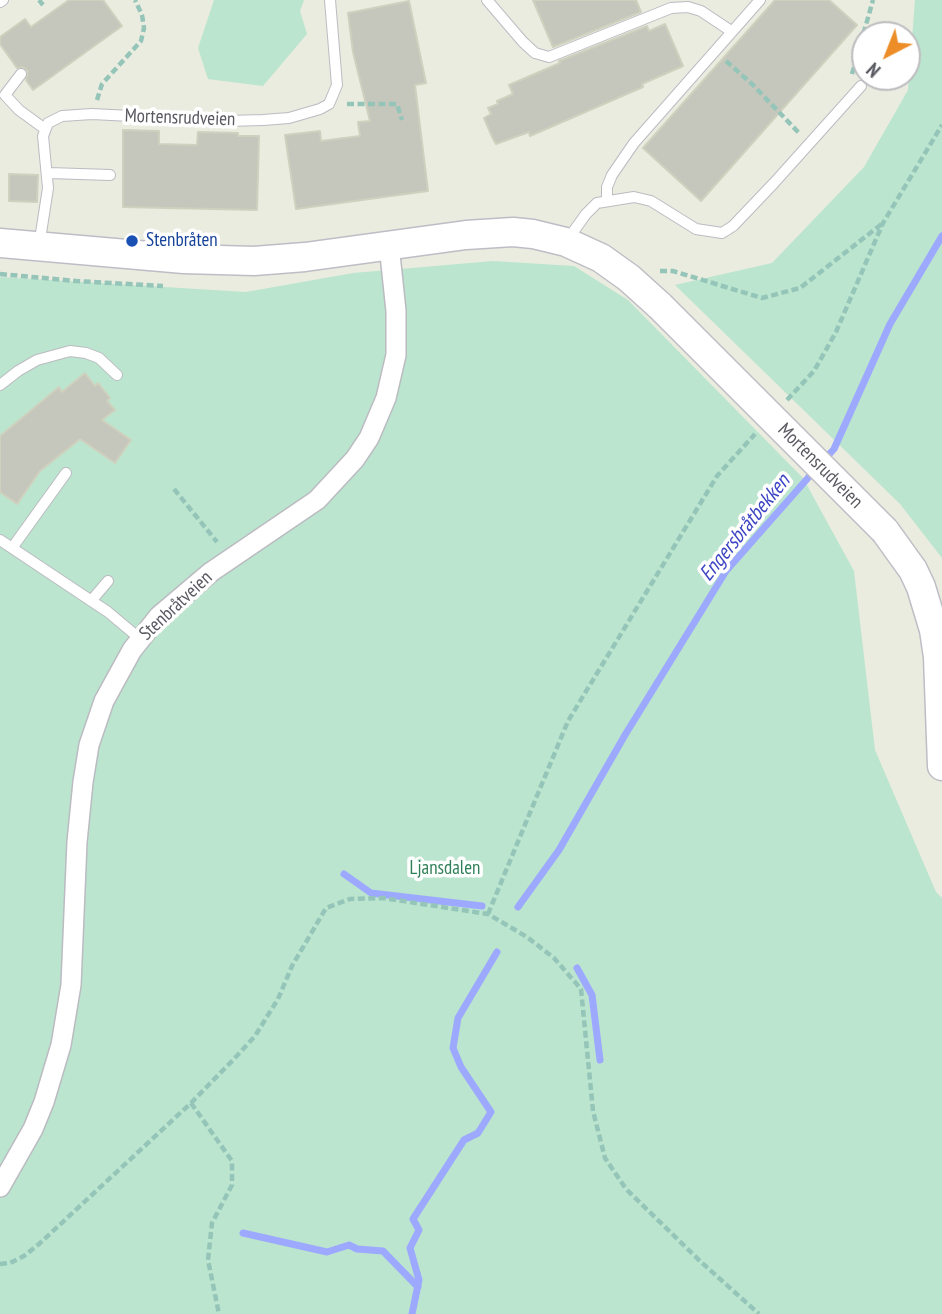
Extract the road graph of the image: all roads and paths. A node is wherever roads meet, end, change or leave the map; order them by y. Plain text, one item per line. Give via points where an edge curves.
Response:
1 (39, 0) edge
2 (135, 0) edge
3 (330, 0) edge
4 (488, 0) edge
5 (760, 0) edge
6 (873, 0) edge
7 (43, 5) dead end
8 (867, 21) edge
9 (731, 31) junction
10 (739, 73) dead end
11 (21, 74) dead end
12 (857, 91) edge
13 (3, 96) edge
14 (334, 98) junction
15 (92, 114) junction
16 (402, 120) dead end
17 (942, 125) edge
18 (45, 129) junction
19 (811, 142) junction
20 (49, 173) junction
21 (110, 175) dead end
22 (607, 200) junction
23 (883, 223) junction
24 (566, 242) junction
25 (0, 243) edge
26 (389, 245) junction
27 (39, 246) junction
28 (629, 278) junction
29 (117, 375) dead end
30 (0, 385) edge
31 (779, 409) dead end
32 (761, 429) dead end
33 (66, 473) dead end
34 (174, 489) dead end
35 (0, 540) edge
36 (220, 545) dead end
37 (12, 548) junction
38 (107, 581) dead end
39 (91, 601) junction
40 (139, 638) junction
41 (942, 766) edge
42 (488, 914) junction
43 (191, 1103) junction
44 (0, 1187) edge
45 (0, 1264) edge
46 (219, 1314) edge
47 (760, 1314) edge

1 - 7 path
2 - 15 path via 144,28 141,41 102,84
3 - 14 lane via 337,70
4 - 9 lane via 523,42 549,57 671,8 701,11
5 - 9 lane
6 - 8 path
9 - 22 lane via 634,143 612,175
10 - 19 path
11 - 13 lane
12 - 19 lane
13 - 18 lane
14 - 15 lane, Mortensrudveien via 320,110 289,118 228,121
14 - 16 path via 352,105 397,104
15 - 18 lane, Mortensrudveien via 62,116
17 - 23 path
18 - 20 lane
19 - 22 lane via 722,233 696,229 651,201 634,197
20 - 21 lane
20 - 27 lane
22 - 24 lane via 586,214
23 - 28 path via 800,288 762,298 673,271 645,271
23 - 31 path via 836,332 814,371
24 - 26 street, Mortensrudveien via 533,234 489,233
24 - 28 street, Mortensrudveien
25 - 27 street, Mortensrudveien
26 - 27 street, Mortensrudveien via 305,257 228,261
26 - 40 street, Stenbråtveien via 396,355 386,398 369,438 317,500 211,572
28 - 41 street, Mortensrudveien, bridge via 885,531 914,570 938,657
29 - 30 lane via 99,358 70,351 37,360
32 - 42 path via 717,476 568,721
33 - 37 lane
34 - 36 path
35 - 37 lane
37 - 39 lane
38 - 39 lane
39 - 40 lane
40 - 44 street, Stenbråtveien via 113,681 89,745 77,842 71,985 61,1045 40,1111
42 - 43 path via 383,898 349,899 326,908 255,1036
42 - 47 path via 554,958 581,989 593,1111 605,1158 626,1189
43 - 45 path via 39,1244 24,1256
43 - 46 path via 232,1161 232,1185 212,1223 208,1260

